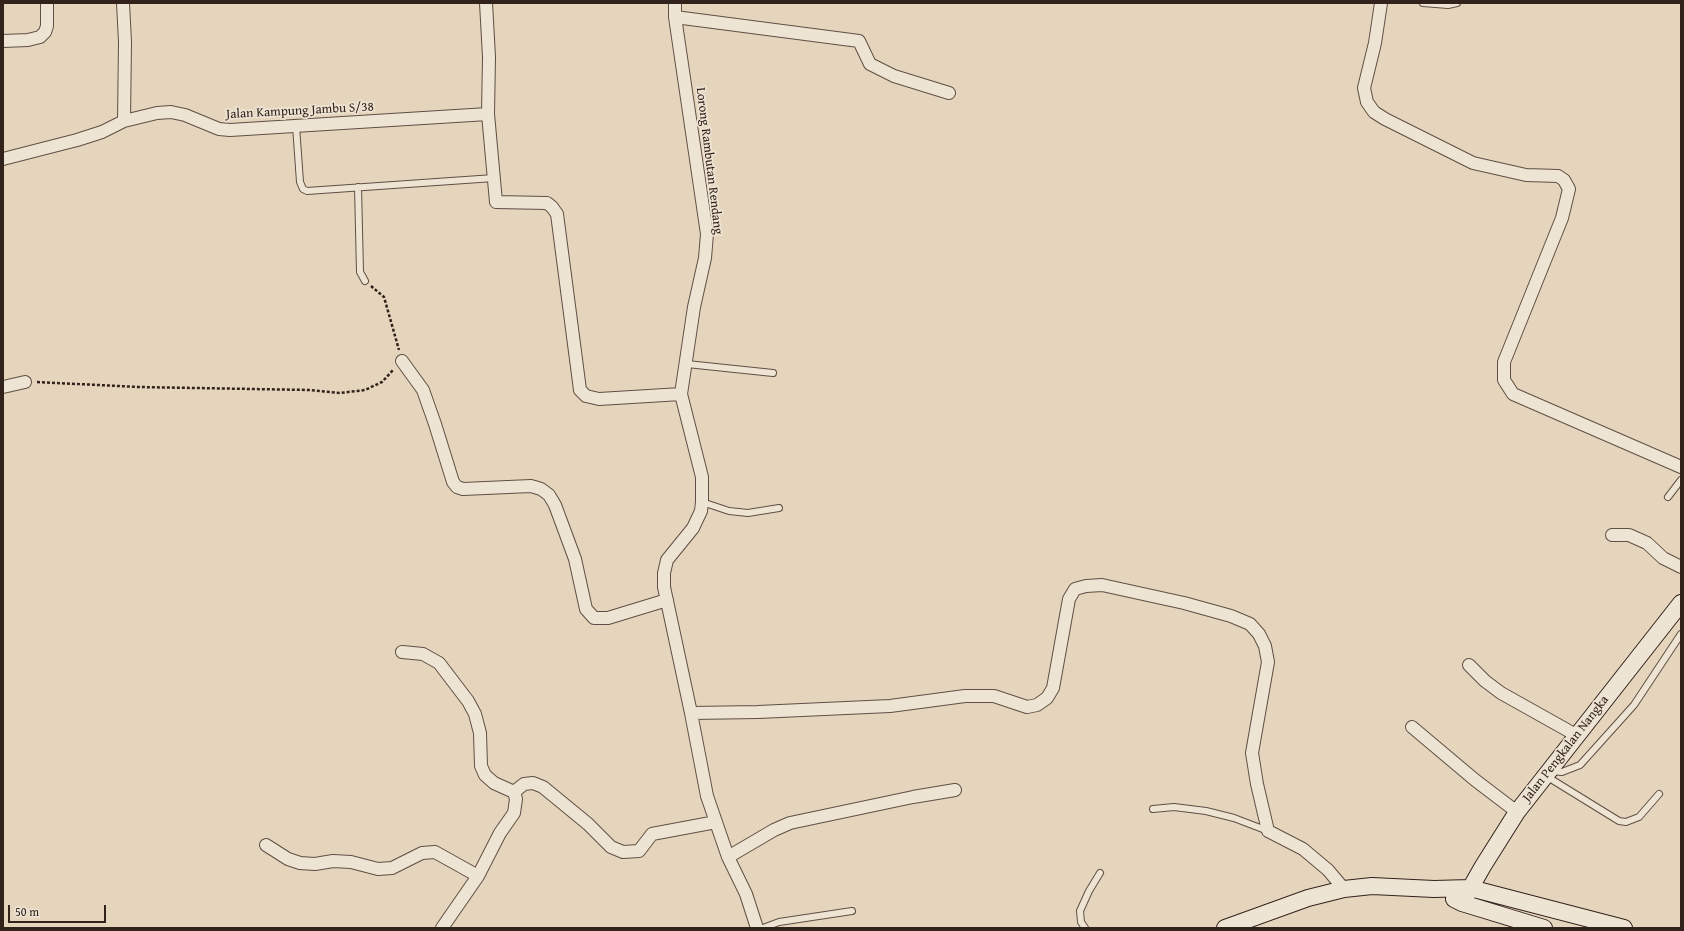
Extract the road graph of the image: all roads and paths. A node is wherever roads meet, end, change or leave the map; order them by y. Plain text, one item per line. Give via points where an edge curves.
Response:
1 (47, 3) edge
2 (123, 3) edge
3 (486, 3) edge
4 (675, 3) edge
5 (1381, 3) edge
6 (1423, 3) edge
7 (1457, 3) edge
8 (675, 17) junction
9 (3, 41) edge
10 (949, 93) dead end
11 (488, 114) junction
12 (124, 121) junction
13 (296, 126) junction
14 (3, 159) edge
15 (494, 178) junction
16 (358, 187) junction
17 (364, 281) joint
18 (402, 361) junction
19 (687, 364) junction
20 (773, 373) dead end
21 (25, 382) joint
22 (3, 386) edge
23 (681, 394) junction
24 (1681, 467) edge
25 (1681, 480) edge
26 (1668, 497) dead end
27 (702, 502) junction
28 (778, 508) dead end
29 (1612, 535) dead end
30 (1681, 567) edge
31 (667, 600) junction
32 (1681, 603) edge
33 (1681, 634) edge
34 (402, 652) dead end
35 (1469, 665) dead end
36 (691, 713) junction
37 (1412, 727) dead end
38 (1576, 734) junction
39 (1546, 773) junction
40 (955, 790) dead end
41 (514, 792) junction
42 (1659, 794) dead end
43 (1153, 809) dead end
44 (1517, 812) junction
45 (716, 822) junction
46 (1268, 831) junction
47 (266, 846) dead end
48 (728, 857) junction
49 (1100, 873) dead end
50 (478, 876) junction
51 (1470, 888) junction
52 (1344, 889) junction
53 (1434, 889) junction
54 (1462, 903) junction
55 (852, 911) dead end
56 (442, 928) edge
57 (757, 928) edge
58 (763, 928) edge
59 (1085, 928) edge
60 (1225, 928) edge
61 (1544, 928) edge
62 (1624, 928) edge

1 - 9 street via 47,26 40,37
2 - 12 street
3 - 11 street via 489,57
4 - 8 street, Lorong Rambutan Rendang
5 - 24 street via 1364,88 1367,102 1374,112 1473,163 1526,175 1558,176 1564,180 1569,190 1562,218 1504,362 1504,380 1513,394
6 - 7 lane
8 - 10 street via 859,41 870,64 894,76
8 - 19 street, Lorong Rambutan Rendang via 707,234
11 - 13 street, Jalan Kampung Jambu S/38
11 - 15 street
12 - 13 street, Jalan Kampung Jambu S/38 via 171,112 219,129
12 - 14 street, Jalan Kampung Jambu S/38 via 77,140
13 - 16 lane via 300,182 304,189 311,191
15 - 16 lane
15 - 23 street via 496,202 547,203 557,214 580,390 586,396 600,399
16 - 17 lane via 360,272
17 - 18 path via 384,297
18 - 21 path via 382,382 365,390 340,393
18 - 31 street via 422,390 453,482 457,487 462,489 531,486 549,495 575,559 586,609 594,618 608,618
19 - 20 lane
19 - 23 street, Lorong Rambutan Rendang
21 - 22 street
23 - 27 street via 702,477
25 - 26 lane
27 - 28 lane via 729,511 748,513
27 - 31 street via 693,528 667,560 664,572
29 - 30 street via 1629,534 1647,543 1663,558
31 - 36 street
32 - 38 main road, Jalan Pengkalan Nangka
33 - 39 lane via 1634,705 1580,765 1562,772
34 - 41 street via 423,654 439,663 475,714 480,733 481,766 485,775 494,783
35 - 38 street via 1501,693
36 - 45 street
36 - 46 street via 890,706 965,696 994,696 1027,707 1037,705 1047,698 1054,688 1069,599 1074,589 1102,585 1231,616 1250,624 1259,634 1265,646 1268,662 1252,753
37 - 44 street
38 - 39 main road, Jalan Pengkalan Nangka
39 - 42 lane via 1618,821 1626,822 1639,817
39 - 44 main road, Jalan Pengkalan Nangka
40 - 48 street via 790,823
41 - 45 street via 524,784 533,783 543,787 588,824 611,847 623,852 639,851 652,834
41 - 50 street via 514,813 500,833
43 - 46 lane via 1174,807 1206,811
44 - 51 main road, Jalan Pengkalan Nangka
45 - 48 street
46 - 52 street via 1303,849 1328,870
47 - 50 street via 300,864 351,862 378,869 392,868 422,853 435,852
48 - 57 street via 746,894
49 - 59 lane via 1080,911 1081,922
50 - 56 street
51 - 53 main road
51 - 54 main road, Jalan Pengkalan Nangka
51 - 62 main road
52 - 53 main road via 1372,886
52 - 60 main road via 1308,898
53 - 54 main road
54 - 61 main road
55 - 58 lane via 779,922

